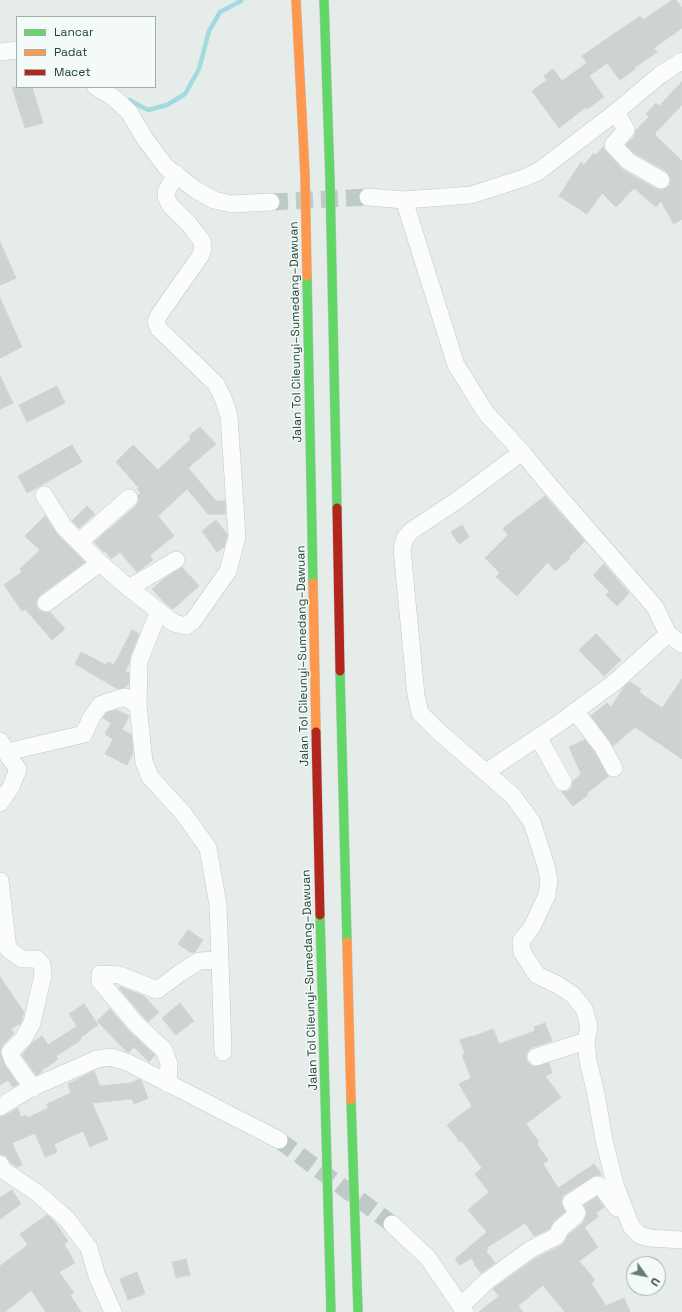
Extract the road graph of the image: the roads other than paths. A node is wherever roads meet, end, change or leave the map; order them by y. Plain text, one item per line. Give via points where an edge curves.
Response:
1 (296, 0) edge
2 (324, 0) edge
3 (16, 50) edge
4 (0, 52) edge
5 (682, 61) edge
6 (98, 88) edge
7 (616, 112) junction
8 (176, 174) junction
9 (661, 180) dead end
10 (368, 197) tunnel mouth
11 (404, 200) junction
12 (271, 202) tunnel mouth
13 (522, 452) junction
14 (44, 495) dead end
15 (129, 498) dead end
16 (78, 542) junction
17 (176, 560) dead end
18 (100, 563) junction
19 (129, 588) junction
20 (46, 603) dead end
21 (158, 611) junction
22 (668, 634) junction
23 (682, 644) edge
24 (138, 705) junction
25 (575, 711) junction
26 (538, 737) junction
27 (3, 746) edge
28 (614, 768) dead end
29 (486, 772) junction
30 (563, 782) dead end
31 (0, 803) edge
32 (0, 881) edge
33 (220, 960) junction
34 (586, 1041) junction
35 (223, 1052) dead end
36 (536, 1057) dead end
37 (168, 1084) junction
38 (33, 1088) junction
39 (0, 1107) edge
40 (279, 1140) tunnel mouth
41 (0, 1164) edge
42 (625, 1211) junction
43 (392, 1224) tunnel mouth
44 (682, 1240) edge
45 (463, 1309) edge
46 (113, 1312) edge
47 (331, 1312) edge
48 (358, 1312) edge

1 - 47 highway, Jalan Tol Cileunyi–Sumedang–Dawuan via 305,175
2 - 48 highway via 343,825
3 - 4 street
5 - 7 street via 660,75
6 - 8 street via 113,97 129,112 149,145 166,167
7 - 9 street via 626,130 613,145 628,161
7 - 11 street via 539,171 524,178 471,195
8 - 12 street via 214,200 231,204
8 - 21 street via 166,197 202,241 203,248 201,255 158,315 156,322 159,329 216,384 223,398 229,416 237,537 228,571 193,621 186,626 174,623
10 - 11 street
11 - 13 street via 456,365 486,413
13 - 22 street via 655,607
13 - 29 street via 411,531 405,538 402,549 416,695 420,713
14 - 16 street via 64,527
15 - 16 street
16 - 18 street
17 - 19 street
18 - 19 street
18 - 20 street
19 - 21 street
21 - 24 street via 138,661
22 - 23 street
22 - 25 street via 615,682
24 - 27 street via 125,697 100,705 84,734
24 - 33 street via 142,751 150,777 183,813 208,848 218,905
25 - 26 street
25 - 28 street via 602,746
26 - 29 street
26 - 30 street
27 - 31 street via 18,769 11,787
29 - 34 street via 513,796 532,822 549,880 547,895 532,927 521,941 522,952 537,975 572,995 584,1009 589,1026
32 - 38 street via 8,949 22,959 37,959 42,965 43,975 32,1023 23,1039 10,1052
33 - 35 street
33 - 37 street via 198,961 157,990 119,975 100,974 100,981 136,1024 164,1050 169,1064
34 - 36 street
34 - 42 street via 604,1140
37 - 38 street via 129,1063 111,1057 97,1059
37 - 40 street
38 - 39 street
41 - 46 street via 3,1170 36,1192 67,1219 89,1248 97,1276
42 - 44 street via 631,1226 639,1234 650,1238
42 - 45 street via 617,1208 602,1187 597,1185 571,1202 577,1213 556,1236 531,1249 487,1281
43 - 45 street via 428,1258

